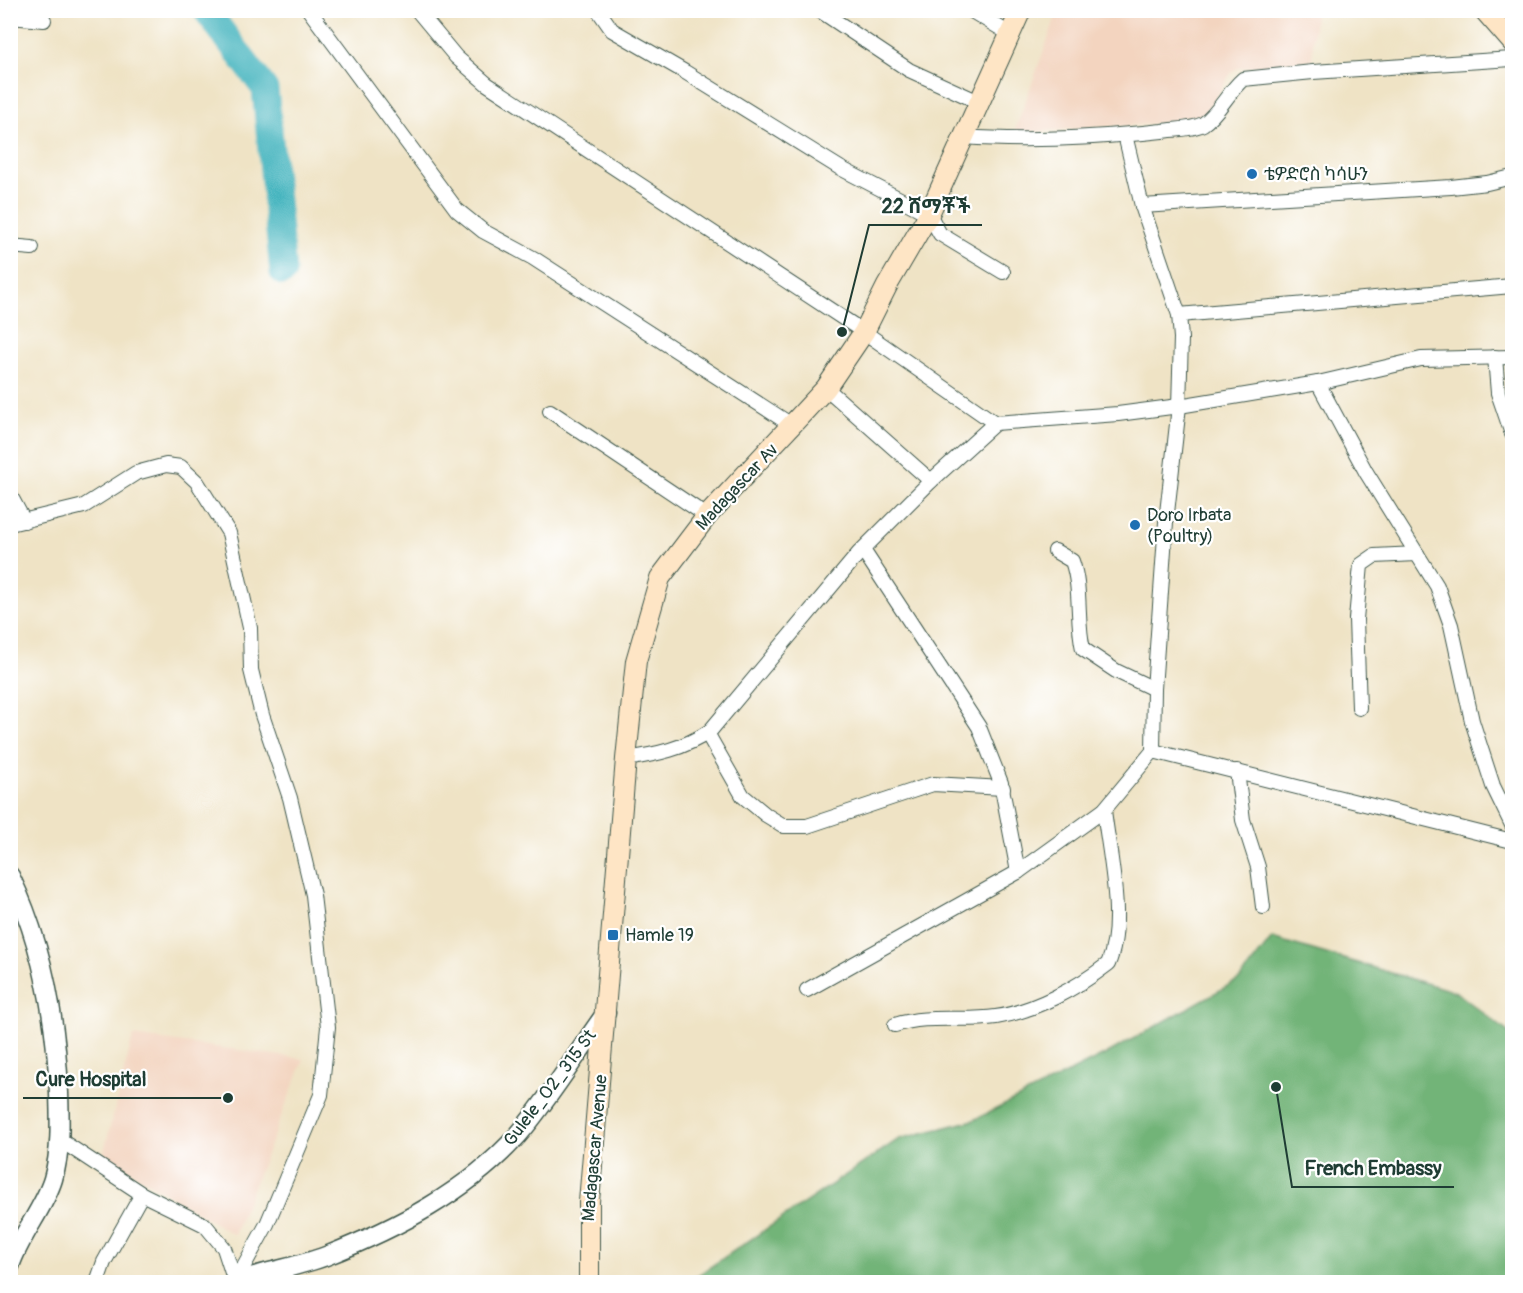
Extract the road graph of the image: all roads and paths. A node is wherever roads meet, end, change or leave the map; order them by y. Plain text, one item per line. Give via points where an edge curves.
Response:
1 (309, 10) edge
2 (417, 10) edge
3 (598, 10) edge
4 (819, 10) edge
5 (970, 10) edge
6 (1021, 10) edge
7 (1484, 10) edge
8 (10, 17) edge
9 (44, 20) dead end
10 (1010, 34) junction
11 (1512, 42) edge
12 (1512, 59) edge
13 (979, 102) junction
14 (1125, 135) junction
15 (963, 136) junction
16 (1512, 177) edge
17 (1142, 206) junction
18 (929, 214) junction
19 (10, 246) edge
20 (32, 248) dead end
21 (1003, 272) dead end
22 (1512, 286) edge
23 (1179, 315) junction
24 (864, 332) junction
25 (1495, 357) junction
26 (1512, 357) edge
27 (1318, 382) junction
28 (826, 388) junction
29 (1179, 406) junction
30 (550, 411) dead end
31 (995, 423) junction
32 (793, 426) junction
33 (1512, 434) edge
34 (931, 481) junction
35 (10, 495) edge
36 (707, 516) junction
37 (17, 523) edge
38 (863, 550) junction
39 (1055, 551) dead end
40 (1417, 554) junction
41 (1154, 689) junction
42 (1359, 708) dead end
43 (707, 733) junction
44 (1153, 751) junction
45 (626, 759) junction
46 (1238, 771) junction
47 (1003, 788) junction
48 (1512, 796) edge
49 (1504, 808) junction
50 (1104, 810) junction
51 (1512, 825) edge
52 (1512, 841) edge
53 (1018, 872) junction
54 (10, 876) edge
55 (1263, 907) dead end
56 (807, 990) dead end
57 (606, 1013) junction
58 (895, 1025) dead end
59 (60, 1140) junction
60 (142, 1194) junction
61 (10, 1266) edge
62 (97, 1282) edge
63 (234, 1282) edge
64 (589, 1282) edge

1 - 32 street via 457,210 483,231 533,258
2 - 24 street via 456,57 487,84
3 - 18 street via 612,30 840,168
4 - 13 street via 909,70
5 - 10 street
6 - 10 main road, Madagascar Av
7 - 11 main road
8 - 9 street
10 - 13 main road, Madagascar Av
12 - 14 street via 1243,79 1202,124
13 - 15 main road, Madagascar Av
14 - 15 street via 1009,140
14 - 17 street
15 - 18 main road, Madagascar Av
16 - 17 street via 1451,187
17 - 23 street
18 - 21 street via 940,234
18 - 24 main road, Madagascar Av
19 - 20 street
22 - 23 street
23 - 29 street
24 - 28 main road, Madagascar Av
24 - 31 street
25 - 26 street
25 - 27 street via 1421,359
25 - 33 street via 1498,393
27 - 29 street
27 - 40 street via 1366,472
28 - 32 main road, Madagascar Av
28 - 34 street
29 - 31 street
29 - 41 street
30 - 36 street
31 - 34 street
32 - 36 main road, Madagascar Av
34 - 38 street
35 - 37 street
36 - 45 main road, Madagascar Av via 660,578 636,661
37 - 63 street via 84,506 136,473 166,465 181,466 197,482 229,532 250,628 251,670 290,798 313,895 328,1028 321,1095 267,1224
38 - 43 street
38 - 47 street via 979,727
39 - 41 street via 1072,561 1078,578 1083,650
40 - 42 street via 1374,556 1361,565 1356,619
40 - 49 street via 1437,586 1451,625 1472,721
41 - 44 street
43 - 45 street via 671,752
43 - 47 street via 743,796 784,826 807,826 933,784
44 - 46 street
44 - 50 street
45 - 57 main road, Madagascar Av
46 - 52 street
46 - 55 street via 1243,820 1258,867
47 - 53 street
48 - 49 street
49 - 51 street
50 - 53 street
50 - 58 street via 1114,893 1115,938 1108,964 1036,1006 996,1017 946,1017
53 - 56 street
54 - 59 street via 27,910 52,1004
57 - 63 street, Gulele_02_315 St via 519,1134 459,1186 411,1218 325,1257
57 - 64 main road, Madagascar Avenue via 588,1202
59 - 60 street
59 - 61 street via 52,1182
60 - 62 street
60 - 63 street via 205,1225 224,1248

